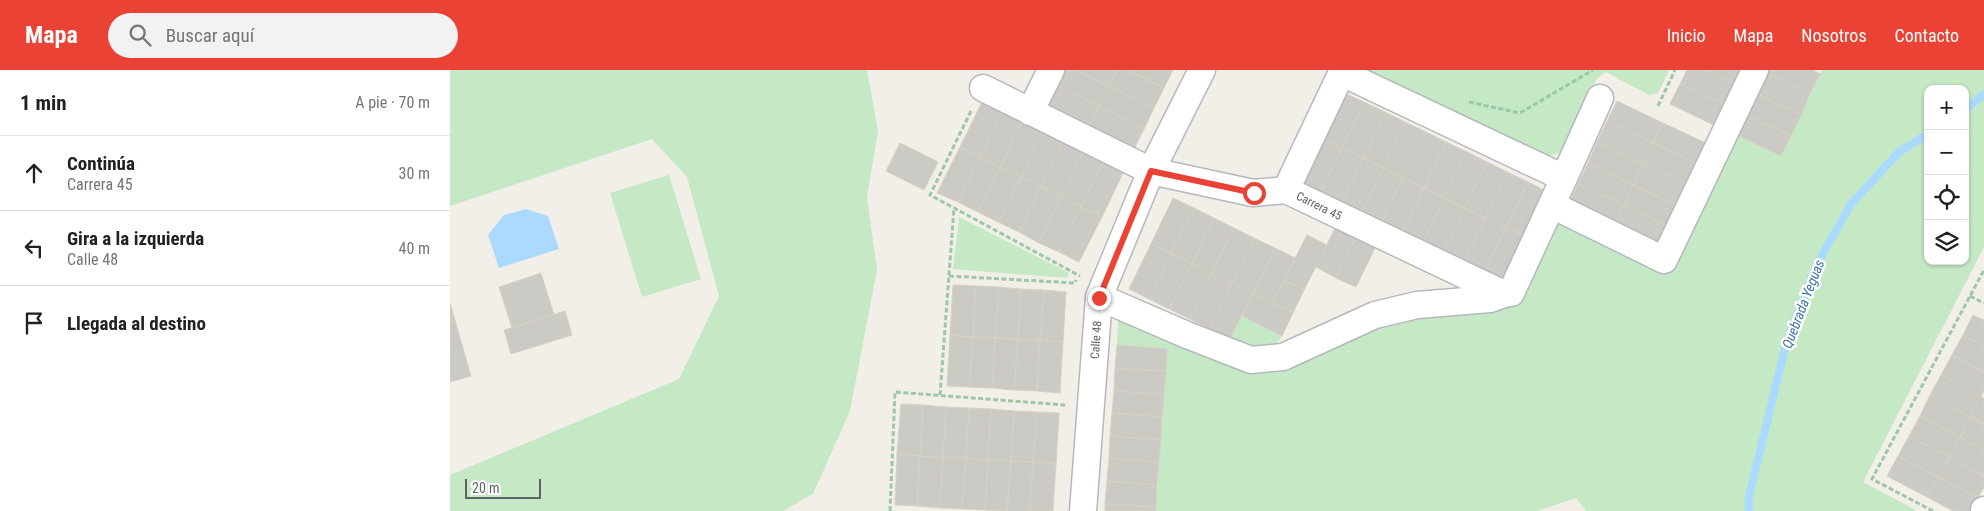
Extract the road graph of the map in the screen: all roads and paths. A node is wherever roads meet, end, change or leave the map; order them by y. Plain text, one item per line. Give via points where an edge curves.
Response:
1 (1051, 70) edge
2 (1202, 70) edge
3 (1593, 70) edge
4 (1675, 70) edge
5 (1755, 70) edge
6 (1342, 72) edge
7 (983, 88) joint
8 (1600, 98) dead end
9 (1467, 102) dead end
10 (1658, 106) dead end
11 (1030, 112) junction
12 (1151, 171) junction
13 (1564, 178) junction
14 (1286, 190) junction
15 (1552, 205) junction
16 (954, 208) junction
17 (1984, 270) edge
18 (1078, 273) junction
19 (949, 276) junction
20 (1508, 294) junction
21 (1970, 296) junction
22 (1099, 298) junction
23 (1984, 303) edge
24 (940, 395) junction
25 (1091, 407) junction
26 (890, 511) edge
27 (1083, 511) edge
28 (1933, 511) edge

1 - 11 street
2 - 12 street, Calle 48
3 - 9 path via 1520,113
4 - 10 path
5 - 15 street via 1664,260
6 - 13 street
6 - 14 street
7 - 11 street, Carrera 45
7 - 16 path via 930,195
8 - 13 street
11 - 12 street, Carrera 45
12 - 14 street, Carrera 45 via 1254,193
12 - 22 street, Calle 48
13 - 15 street
14 - 20 street, Carrera 45
15 - 20 street
16 - 18 path
16 - 19 path
17 - 21 path
18 - 19 path via 1075,283
18 - 22 path
19 - 24 path
20 - 22 street via 1490,299 1417,305 1375,315 1283,357 1251,360
21 - 23 path
21 - 28 path via 1872,479
22 - 25 street, Calle 48
24 - 25 path
24 - 26 path via 895,392
25 - 27 street, Calle 48

